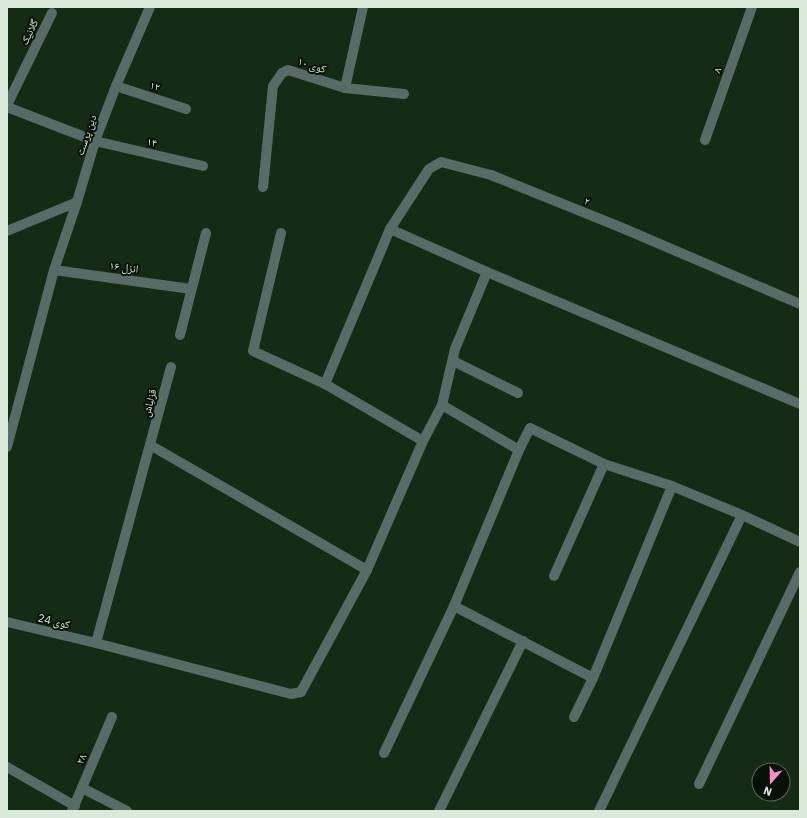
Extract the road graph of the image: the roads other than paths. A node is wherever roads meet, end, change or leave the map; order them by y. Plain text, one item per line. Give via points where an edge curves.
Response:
1 (150, 7) edge
2 (363, 7) edge
3 (752, 7) edge
4 (52, 13) dead end
5 (116, 86) junction
6 (345, 88) junction
7 (404, 94) dead end
8 (7, 106) edge
9 (186, 109) dead end
10 (705, 140) dead end
11 (95, 141) junction
12 (203, 166) dead end
13 (263, 187) dead end
14 (77, 202) junction
15 (390, 229) junction
16 (7, 231) edge
17 (206, 233) dead end
18 (281, 233) dead end
19 (54, 270) junction
20 (487, 272) junction
21 (191, 289) junction
22 (800, 304) edge
23 (180, 335) dead end
24 (453, 361) junction
25 (171, 367) dead end
26 (325, 384) junction
27 (518, 393) dead end
28 (800, 404) edge
29 (442, 405) junction
30 (423, 440) junction
31 (150, 445) junction
32 (7, 447) edge
33 (519, 450) junction
34 (604, 464) junction
35 (672, 486) junction
36 (742, 515) junction
37 (800, 542) edge
38 (367, 570) junction
39 (800, 572) edge
40 (554, 576) dead end
41 (454, 606) junction
42 (7, 622) edge
43 (523, 641) junction
44 (96, 643) junction
45 (593, 678) junction
46 (112, 717) dead end
47 (574, 717) dead end
48 (384, 753) dead end
49 (7, 767) edge
50 (699, 784) dead end
51 (82, 788) junction
52 (74, 808) edge
53 (127, 811) edge
54 (439, 811) edge
55 (599, 811) edge

1 - 5 street, دین پرست
2 - 6 street
3 - 10 street, ۸
4 - 8 street, گلانیک
5 - 9 street, ۱۲
5 - 11 street, دین پرست
6 - 7 street, کوی ۱۰
6 - 13 street, کوی ۱۰ via 288,70 282,73 273,86
8 - 11 street, ۱۴
11 - 12 street, ۱۴
11 - 14 street, دین پرست
14 - 16 street
14 - 19 street, دین پرست
15 - 20 street
15 - 22 street, ۲ via 429,169 441,162 491,175
15 - 26 street, ۲
17 - 21 street
18 - 26 street via 253,351
19 - 21 street, ۱۶ انزل
19 - 32 street, دین پرست
20 - 24 street
20 - 28 street
21 - 23 street
24 - 27 street
24 - 29 street
25 - 31 street, قزلباش
26 - 30 street
29 - 30 street
29 - 33 street
30 - 38 street
31 - 38 street
31 - 44 street, قزلباش
33 - 34 street via 530,428
33 - 41 street
34 - 35 street
34 - 40 street
35 - 36 street
35 - 45 street
36 - 37 street
36 - 55 street
38 - 44 street, کوی 24 via 301,692 291,694
39 - 50 street
41 - 43 street
41 - 48 street
42 - 44 street, کوی 24
43 - 45 street
43 - 54 street
45 - 47 street
46 - 51 street, ۲۸
49 - 52 street
51 - 52 street, ۲۸
51 - 53 street

